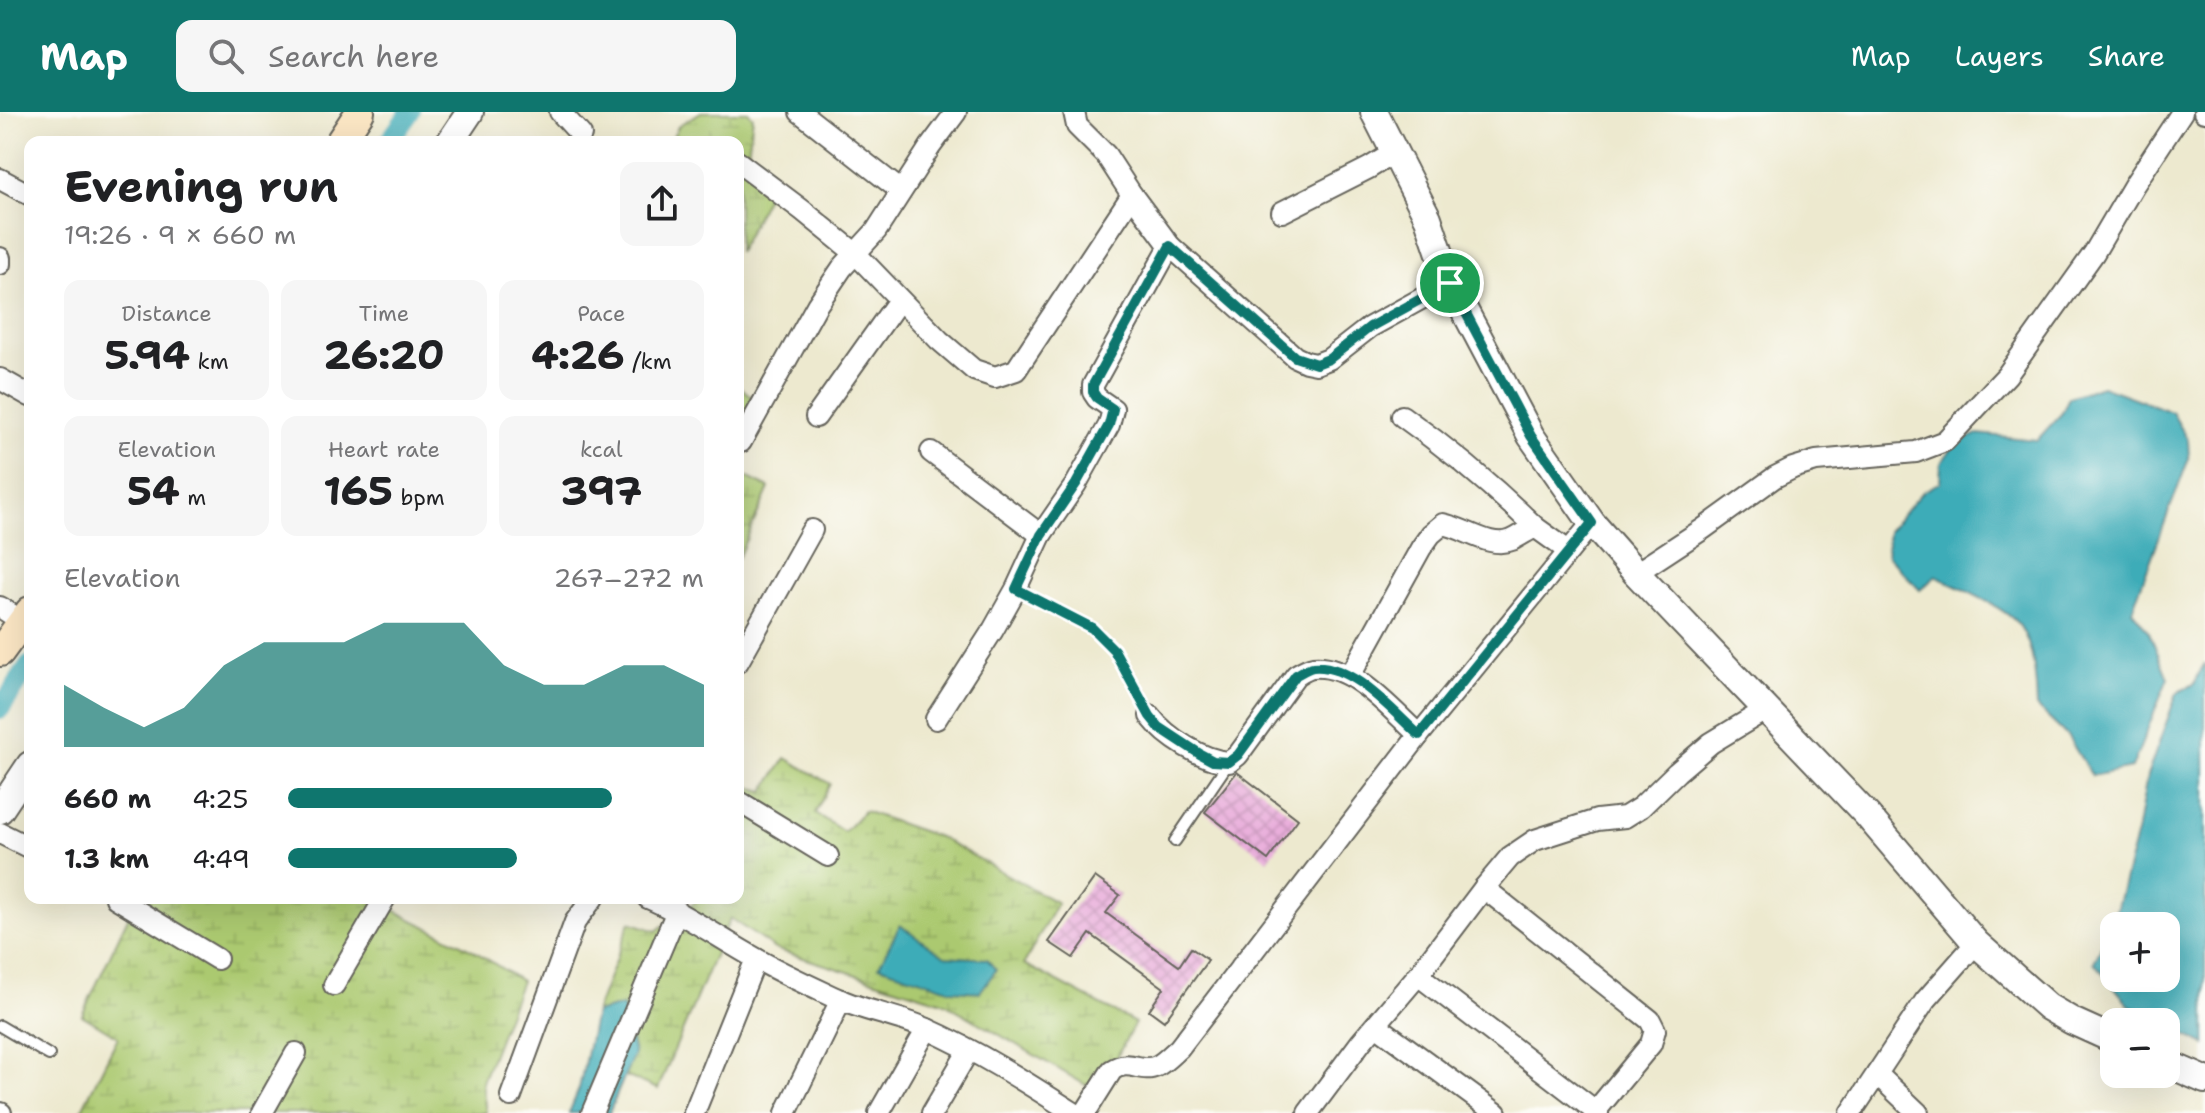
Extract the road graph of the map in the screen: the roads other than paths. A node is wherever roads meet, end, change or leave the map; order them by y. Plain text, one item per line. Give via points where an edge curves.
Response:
1 (360, 112) edge
2 (470, 112) edge
3 (560, 112) edge
4 (800, 112) edge
5 (956, 112) edge
6 (1074, 112) edge
7 (1374, 112) edge
8 (2182, 112) edge
9 (581, 135) dead end
10 (344, 136) edge
11 (454, 136) edge
12 (1395, 152) junction
13 (744, 166) edge
14 (0, 179) edge
15 (901, 191) junction
16 (24, 192) edge
17 (1132, 195) junction
18 (1282, 212) dead end
19 (1170, 246) junction
20 (855, 253) junction
21 (0, 258) edge
22 (0, 264) edge
23 (1450, 283) junction
24 (899, 300) junction
25 (0, 379) edge
26 (24, 393) edge
27 (1402, 416) dead end
28 (816, 417) dead end
29 (744, 437) edge
30 (931, 452) dead end
31 (1592, 523) junction
32 (1535, 527) junction
33 (812, 530) dead end
34 (1041, 535) junction
35 (1567, 550) junction
36 (1636, 573) junction
37 (18, 613) edge
38 (744, 651) edge
39 (0, 652) edge
40 (1350, 676) junction
41 (1767, 709) junction
42 (1150, 716) road end
43 (936, 719) dead end
44 (1419, 735) junction
45 (1229, 762) junction
46 (24, 774) edge
47 (744, 805) edge
48 (0, 810) edge
49 (0, 833) edge
50 (1175, 841) dead end
51 (24, 845) edge
52 (828, 856) dead end
53 (1484, 888) junction
54 (126, 904) edge
55 (381, 904) edge
56 (588, 904) edge
57 (661, 904) edge
58 (677, 911) junction
59 (1976, 943) junction
60 (217, 959) dead end
61 (756, 959) junction
62 (1418, 975) junction
63 (334, 985) dead end
64 (841, 1000) junction
65 (1376, 1025) junction
66 (0, 1026) edge
67 (927, 1029) junction
68 (2100, 1034) edge
69 (969, 1050) junction
70 (296, 1053) dead end
71 (49, 1055) dead end
72 (2180, 1069) edge
73 (1877, 1074) junction
74 (2205, 1080) edge
75 (511, 1096) dead end
76 (1596, 1112) edge
77 (262, 1113) edge
78 (592, 1113) edge
79 (694, 1113) edge
80 (786, 1113) edge
81 (879, 1113) edge
82 (932, 1113) edge
83 (1074, 1113) edge
84 (1085, 1113) edge
85 (1308, 1113) edge
86 (1496, 1113) edge
87 (1851, 1113) edge
88 (1918, 1113) edge

1 - 10 main road
2 - 11 street
3 - 9 street
4 - 15 street
5 - 15 street
6 - 17 street via 1077,126 1106,155
7 - 12 street
8 - 36 street via 2094,253 2007,375 1945,441 1916,452 1793,468
12 - 18 street
12 - 23 street via 1428,218
13 - 20 street
14 - 16 street
15 - 20 street
17 - 19 street
17 - 24 street via 1016,370 995,377 974,370
19 - 23 street via 1295,357 1316,364
19 - 34 street via 1093,385 1097,398 1113,409 1109,425
20 - 24 street
20 - 29 street via 817,305
21 - 22 street
23 - 31 street via 1531,436
24 - 28 street
25 - 26 street
27 - 32 street via 1450,450
30 - 34 street
31 - 35 street
31 - 36 street
32 - 35 street
32 - 40 street via 1509,541 1492,542 1443,524 1421,548
33 - 38 street
34 - 43 street via 993,630
35 - 44 street
36 - 41 street
37 - 39 main road
40 - 44 street
40 - 45 street via 1310,667 1296,675
41 - 53 street via 1711,743 1641,807 1625,817 1597,820 1535,840 1510,857
41 - 59 street
42 - 45 street via 1200,754
44 - 84 street via 1179,1048 1157,1066 1128,1064 1112,1070
45 - 50 lane
46 - 48 street
47 - 52 street
49 - 51 street
53 - 62 street
53 - 76 street via 1650,1020 1655,1030 1651,1044
54 - 60 street
55 - 63 street
56 - 75 street via 575,922
57 - 58 street
58 - 61 street
58 - 78 street
59 - 68 street via 2048,1007
59 - 73 street via 1925,1001
61 - 64 street
61 - 79 street
62 - 65 street
62 - 76 street
64 - 67 street
64 - 80 street
65 - 85 street
65 - 86 street
66 - 71 lane
67 - 69 street
67 - 81 street
69 - 82 street
69 - 83 street
70 - 77 street
72 - 74 street
73 - 87 street
73 - 88 street

